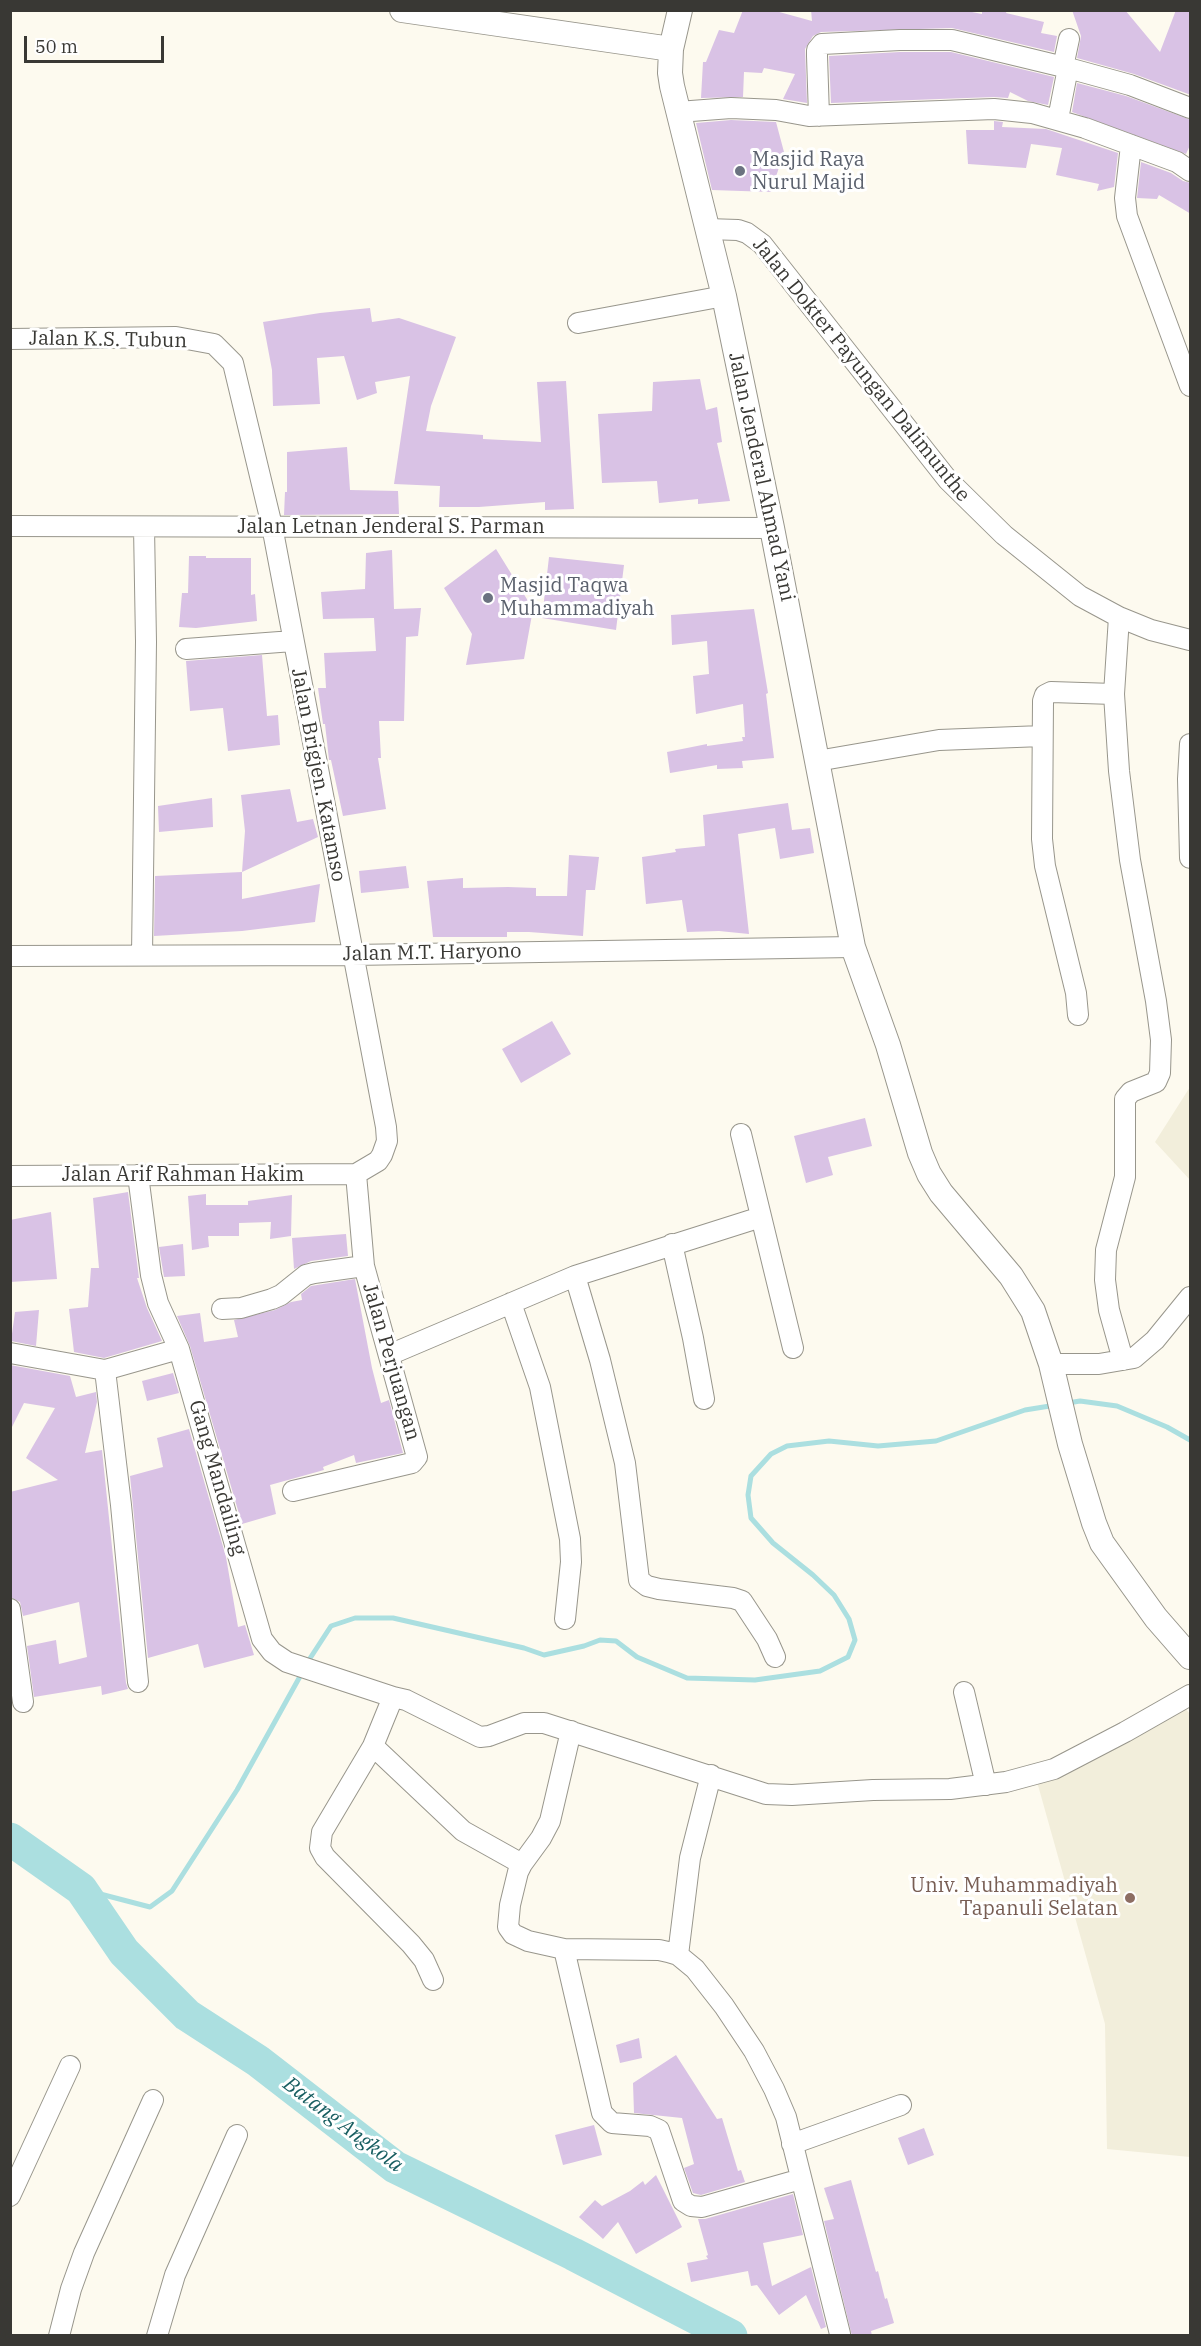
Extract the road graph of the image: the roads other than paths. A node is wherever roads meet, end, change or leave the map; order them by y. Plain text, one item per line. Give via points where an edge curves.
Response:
1 (402, 10) edge
2 (680, 10) edge
3 (1069, 39) dead end
4 (671, 49) junction
5 (1066, 67) junction
6 (1191, 108) edge
7 (678, 112) junction
8 (819, 116) junction
9 (1058, 119) junction
10 (1131, 145) junction
11 (1191, 171) edge
12 (707, 229) junction
13 (724, 296) junction
14 (578, 323) dead end
15 (10, 339) edge
16 (233, 363) joint
17 (1191, 386) edge
18 (10, 526) edge
19 (144, 526) junction
20 (272, 526) junction
21 (772, 528) junction
22 (1119, 617) junction
23 (1191, 640) edge
24 (293, 641) junction
25 (186, 649) dead end
26 (1114, 694) junction
27 (1042, 736) junction
28 (1191, 744) edge
29 (817, 761) junction
30 (1191, 858) edge
31 (853, 947) junction
32 (142, 955) junction
33 (352, 955) junction
34 (10, 956) edge
35 (1078, 1015) dead end
36 (741, 1134) dead end
37 (356, 1174) junction
38 (138, 1175) junction
39 (10, 1176) edge
40 (761, 1217) junction
41 (672, 1244) junction
42 (364, 1266) junction
43 (575, 1275) junction
44 (1191, 1297) edge
45 (511, 1303) junction
46 (222, 1310) dead end
47 (793, 1348) dead end
48 (179, 1349) junction
49 (10, 1353) edge
50 (388, 1354) junction
51 (1123, 1360) junction
52 (105, 1370) junction
53 (1053, 1373) junction
54 (704, 1399) dead end
55 (293, 1491) dead end
56 (10, 1609) edge
57 (565, 1619) dead end
58 (775, 1657) dead end
59 (1191, 1657) edge
60 (138, 1682) dead end
61 (964, 1692) dead end
62 (1191, 1695) edge
63 (393, 1697) junction
64 (23, 1702) dead end
65 (571, 1731) junction
66 (373, 1746) junction
67 (711, 1775) junction
68 (986, 1785) junction
69 (522, 1864) junction
70 (564, 1949) junction
71 (678, 1955) junction
72 (433, 1980) dead end
73 (70, 2066) dead end
74 (153, 2100) dead end
75 (901, 2105) dead end
76 (237, 2134) dead end
77 (792, 2144) junction
78 (801, 2179) junction
79 (10, 2196) edge
80 (840, 2334) dead end
81 (59, 2336) edge
82 (157, 2336) edge

1 - 4 street
2 - 4 street, Jalan Jenderal Ahmad Yani
3 - 5 street
4 - 7 street, Jalan Jenderal Ahmad Yani via 670,73
5 - 6 street
5 - 8 street via 952,40 822,44 817,50
5 - 9 street
7 - 8 street via 731,108
7 - 12 street, Jalan Jenderal Ahmad Yani
8 - 9 street via 994,109
9 - 10 street
10 - 11 street
10 - 17 street via 1125,198 1127,216
12 - 13 street, Jalan Jenderal Ahmad Yani
12 - 22 street, Jalan Dokter Payungan Dalimunthe via 738,230 762,244 975,509 1080,597
13 - 14 street
13 - 21 street, Jalan Jenderal Ahmad Yani
15 - 16 street, Jalan K.S. Tubun via 176,337 214,344
16 - 20 street, Jalan Brigjen. Katamso
18 - 19 street, Jalan Letnan Jenderal S. Parman
19 - 20 street, Jalan Letnan Jenderal S. Parman
19 - 32 street
20 - 21 street, Jalan Letnan Jenderal S. Parman
20 - 24 street, Jalan Brigjen. Katamso
21 - 29 street, Jalan Jenderal Ahmad Yani
22 - 23 street, Jalan Dokter Payungan Dalimunthe
22 - 26 street
24 - 25 street
24 - 33 street, Jalan Brigjen. Katamso
26 - 27 street via 1048,693 1043,701
26 - 51 street via 1130,860 1161,1040 1156,1082 1131,1092 1125,1099 1125,1177 1106,1250 1109,1310
27 - 29 street via 939,740
27 - 35 street via 1045,866
28 - 30 street
29 - 31 street, Jalan Jenderal Ahmad Yani
31 - 33 street, Jalan M.T. Haryono
31 - 53 street, Jalan Jenderal Ahmad Yani via 929,1174 1024,1296 1040,1329
32 - 33 street, Jalan M.T. Haryono
32 - 34 street, Jalan M.T. Haryono
33 - 37 street, Jalan Brigjen. Katamso via 387,1141 378,1161
36 - 40 street
37 - 38 street, Jalan Arif Rahman Hakim
37 - 42 street, Jalan Perjuangan
38 - 39 street, Jalan Arif Rahman Hakim
38 - 48 street, Gang Mandailing via 151,1275 158,1303
40 - 41 street
40 - 47 street
41 - 43 street
41 - 54 street
42 - 46 street via 306,1275 272,1299
42 - 50 street, Jalan Perjuangan
43 - 45 street
43 - 58 street via 625,1463 639,1580 659,1589 742,1601
44 - 51 street via 1143,1352
45 - 50 street
45 - 57 street via 540,1387 570,1539 571,1573
48 - 52 street
48 - 63 street, Gang Mandailing via 262,1639 287,1662
49 - 52 street
50 - 55 street, Jalan Perjuangan via 416,1459
51 - 53 street
52 - 60 street
53 - 59 street, Jalan Jenderal Ahmad Yani via 1070,1444 1102,1543 1156,1618
56 - 64 street
61 - 68 street
62 - 68 street, Gang Mandailing via 1054,1769
63 - 65 street, Gang Mandailing via 480,1737 534,1722
63 - 66 street
65 - 67 street, Gang Mandailing
65 - 69 street via 550,1821
66 - 69 street via 463,1832
66 - 72 street via 322,1832 320,1848 411,1944
67 - 68 street, Gang Mandailing via 766,1794 792,1796
67 - 71 street via 690,1858
69 - 70 street via 510,1905 510,1931 528,1941
70 - 71 street via 659,1950
70 - 78 street via 602,2113 612,2123 659,2130 684,2201 702,2207
71 - 77 street via 696,1969 754,2051 782,2108
73 - 79 street
74 - 81 street via 84,2253
75 - 77 street
76 - 82 street via 175,2275
77 - 78 street
78 - 80 street

